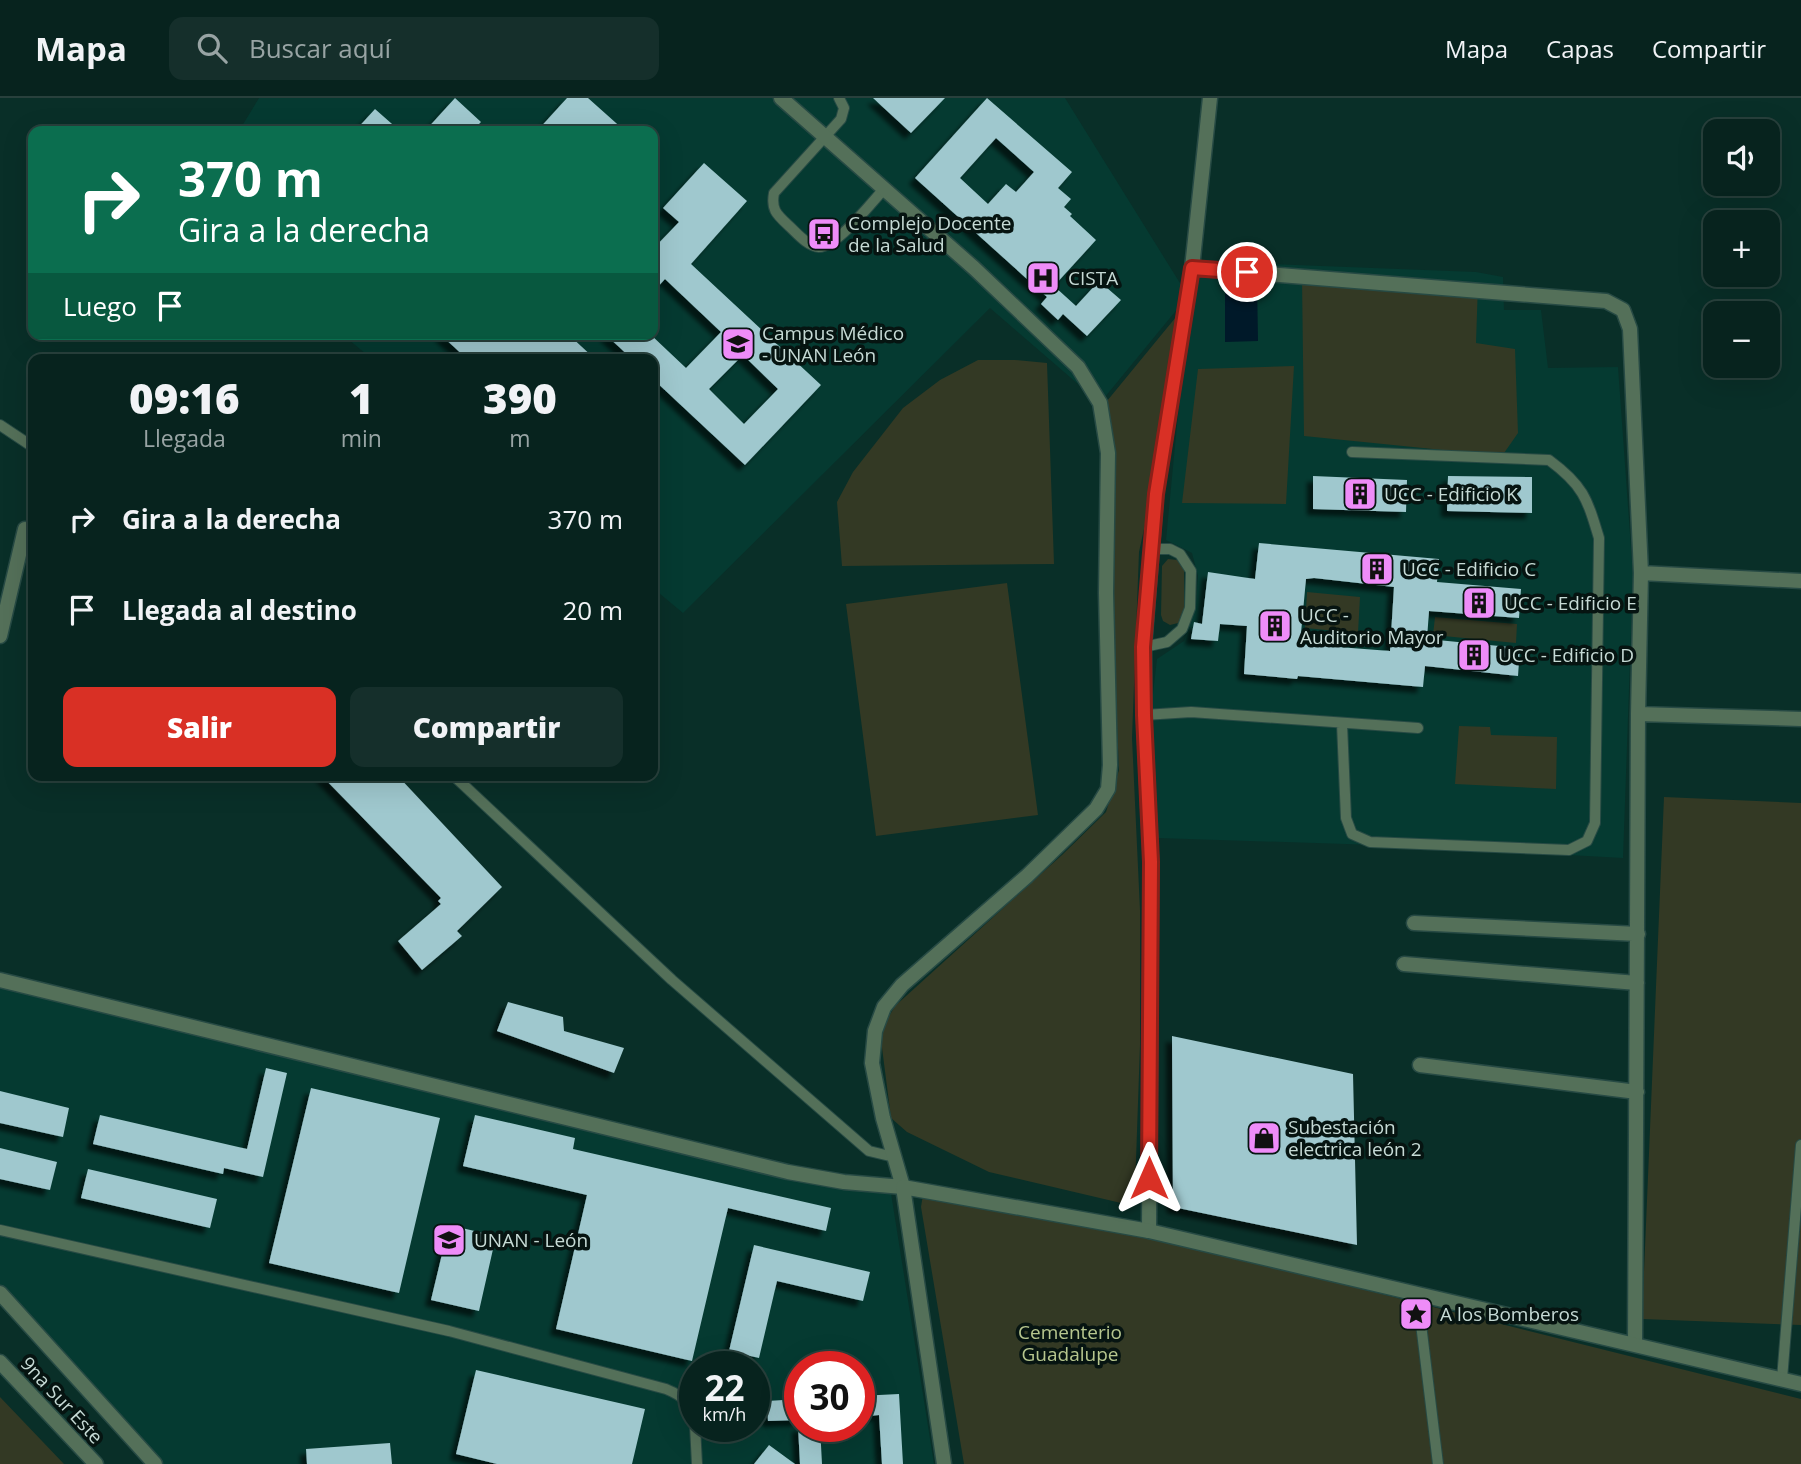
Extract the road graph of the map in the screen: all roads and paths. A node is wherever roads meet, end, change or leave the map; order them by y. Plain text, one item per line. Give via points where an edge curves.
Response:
1 (781, 98) edge
2 (839, 98) edge
3 (1210, 98) edge
4 (825, 137) junction
5 (884, 189) junction
6 (1192, 268) junction
7 (0, 425) edge
8 (28, 444) edge
9 (1352, 452) dead end
10 (25, 529) dead end
11 (1150, 549) junction
12 (1641, 573) junction
13 (1801, 581) edge
14 (0, 636) edge
15 (1143, 647) junction
16 (1638, 714) junction
17 (1144, 715) junction
18 (1801, 719) edge
19 (1342, 724) junction
20 (1418, 728) dead end
21 (459, 781) edge
22 (1414, 923) dead end
23 (1638, 934) junction
24 (1404, 964) dead end
25 (0, 980) edge
26 (1637, 983) junction
27 (1420, 1065) dead end
28 (1637, 1092) junction
29 (1801, 1145) edge
30 (894, 1157) junction
31 (904, 1187) junction
32 (0, 1230) edge
33 (1149, 1231) junction
34 (0, 1293) edge
35 (1421, 1324) dead end
36 (1635, 1344) junction
37 (0, 1362) edge
38 (1782, 1379) junction
39 (1801, 1384) edge
40 (679, 1395) edge
41 (696, 1442) edge
42 (96, 1464) edge
43 (155, 1464) edge
44 (697, 1464) edge
45 (944, 1464) edge
46 (1438, 1464) edge

1 - 4 street
2 - 4 lane via 844,108 841,119
3 - 6 street
4 - 5 street
4 - 5 lane via 774,192 772,204 776,214 808,243 821,247 834,242
5 - 30 street via 1078,367 1100,403 1108,453 1108,789 1096,809 1067,838 902,985 884,1007 875,1031 872,1063
6 - 11 street
6 - 12 street via 1605,301 1623,310 1630,329
7 - 8 lane
9 - 19 lane via 1549,460 1571,476 1588,500 1599,538 1595,823 1587,841 1569,850 1370,842 1352,834 1346,818
10 - 14 street
11 - 15 street
11 - 15 lane via 1170,549 1186,562 1191,571 1190,608 1182,629 1167,642
12 - 13 street
12 - 16 street
15 - 17 street
16 - 18 street
16 - 23 street
17 - 19 lane via 1191,712
17 - 33 street via 1151,862
19 - 20 lane
21 - 30 lane via 672,980 869,1151
22 - 23 street
23 - 26 street
24 - 26 street
25 - 31 street via 788,1172
26 - 28 street
27 - 28 street
28 - 36 street
29 - 38 lane
30 - 31 street
31 - 33 street
31 - 45 street
32 - 40 lane via 449,1331
33 - 36 street
34 - 43 street
35 - 46 lane
36 - 38 street
37 - 42 street, 9na Sur Este
38 - 39 street
41 - 44 lane

